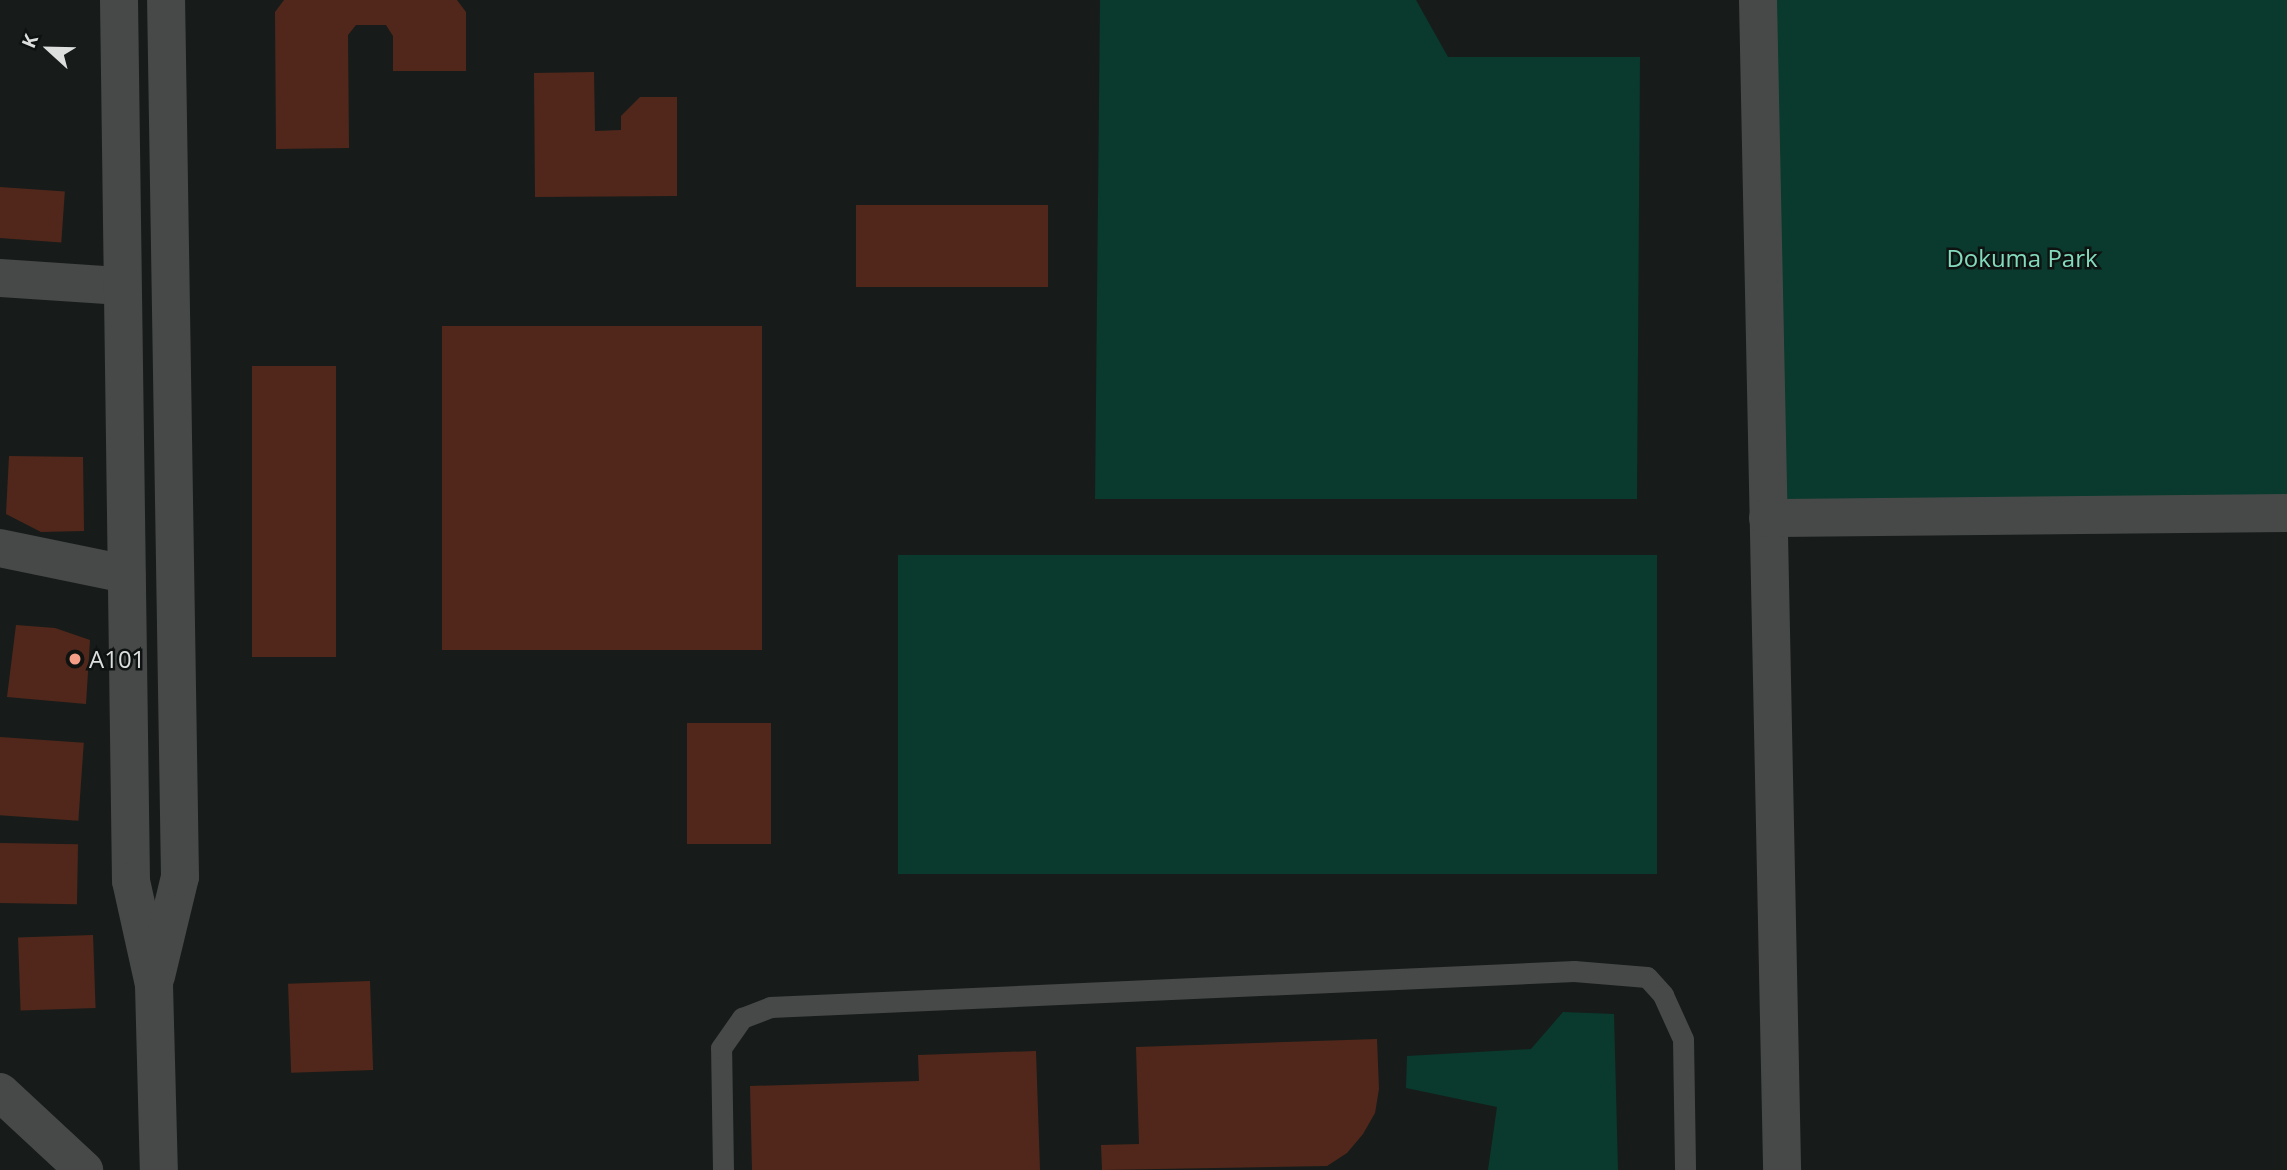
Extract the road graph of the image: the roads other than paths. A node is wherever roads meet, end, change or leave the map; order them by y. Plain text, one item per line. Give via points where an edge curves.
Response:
1 (119, 0) edge
2 (166, 0) edge
3 (1758, 0) edge
4 (0, 278) edge
5 (122, 286) junction
6 (2287, 513) edge
7 (1768, 518) junction
8 (0, 548) edge
9 (126, 574) junction
10 (154, 985) junction
11 (0, 1092) edge
12 (84, 1170) edge
13 (159, 1170) edge
14 (723, 1170) edge
15 (1685, 1170) edge
16 (1782, 1170) edge

1 - 5 street
2 - 10 street via 180,877
3 - 7 street
4 - 5 street
5 - 9 street
6 - 7 street
7 - 16 street
8 - 9 street
9 - 10 street via 131,881
10 - 13 street
11 - 12 street
14 - 15 lane via 721,1048 743,1018 771,1007 1574,971 1647,977 1663,995 1683,1039

